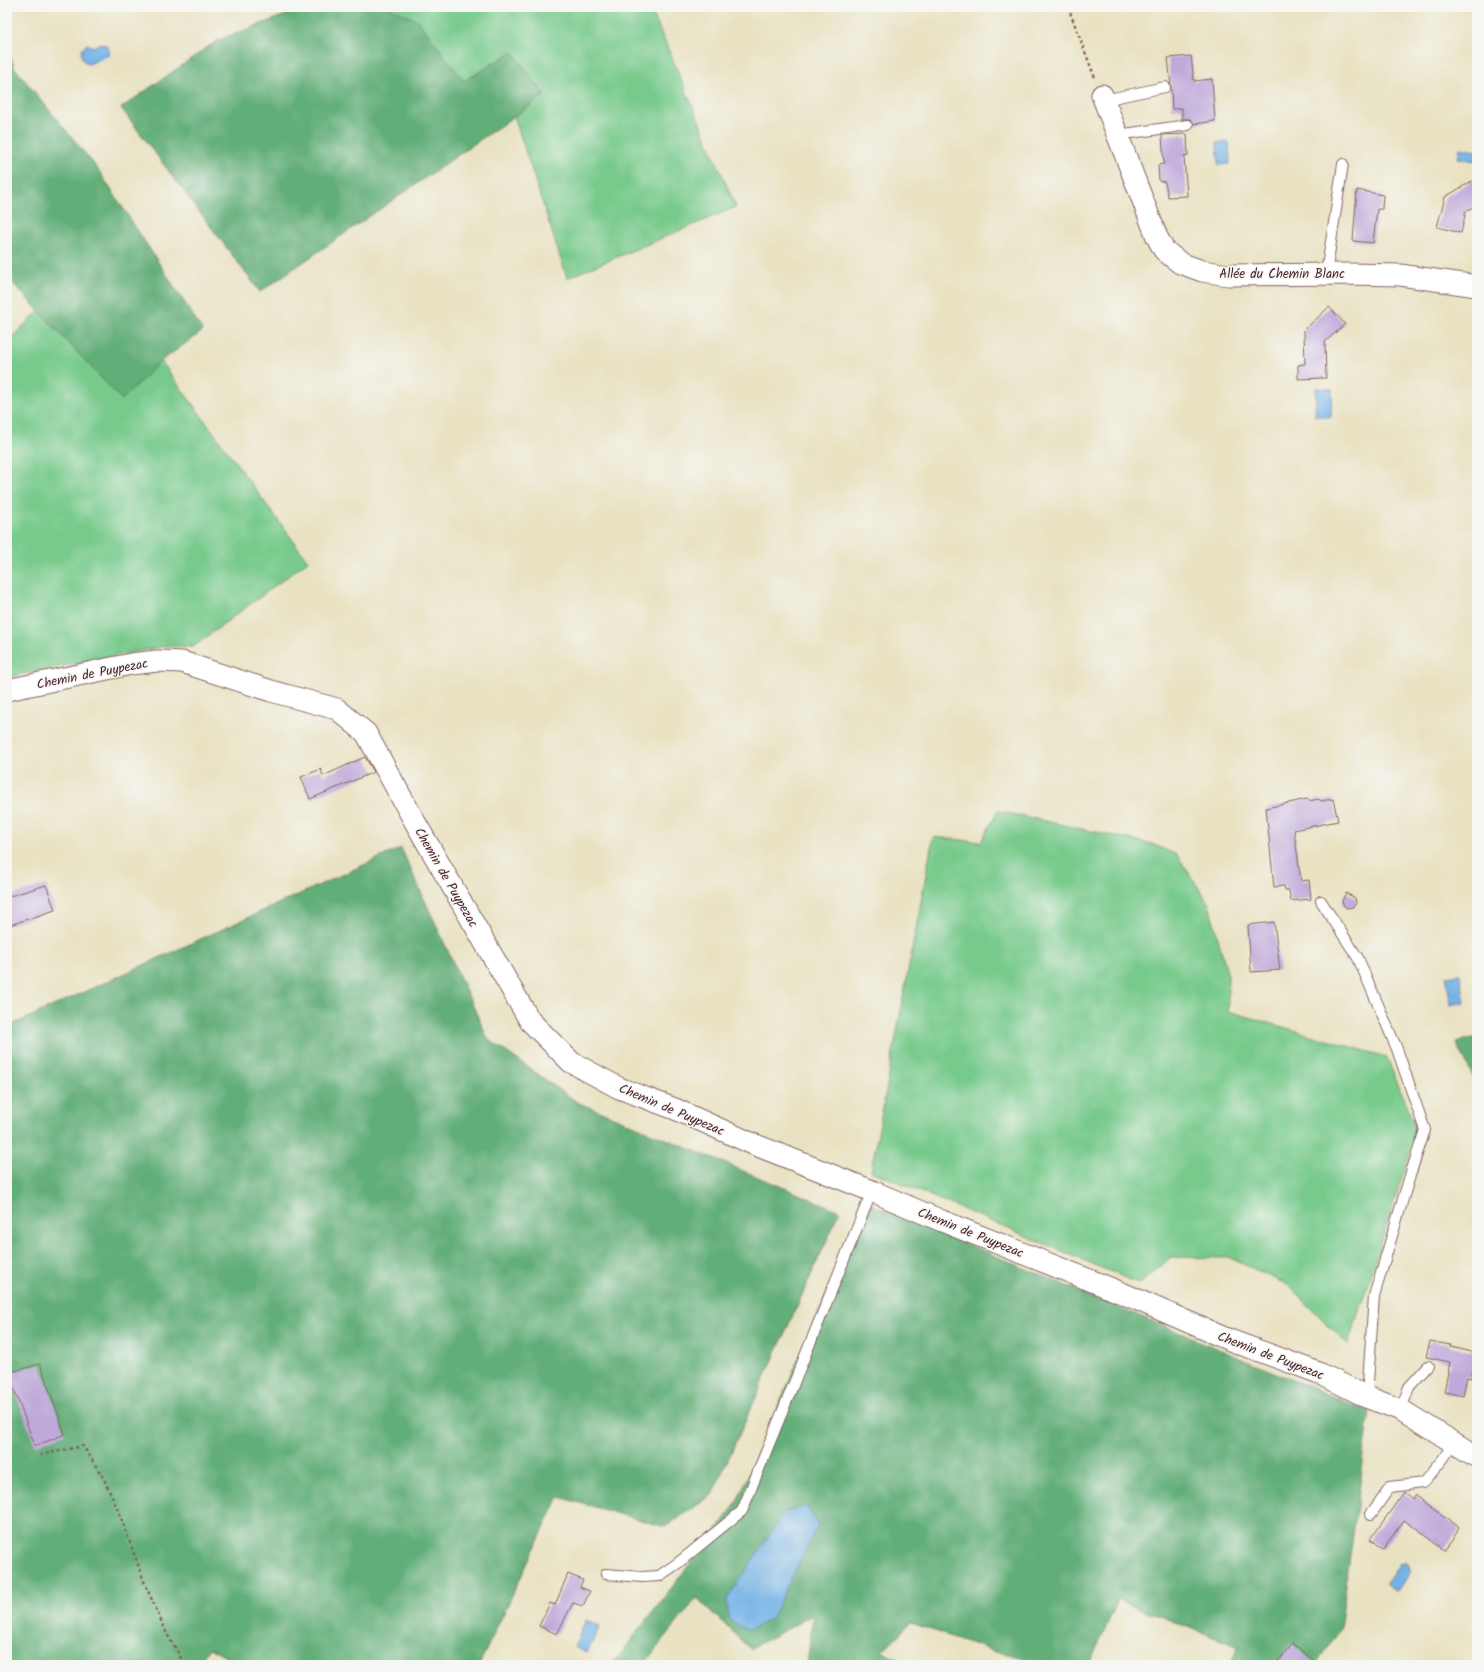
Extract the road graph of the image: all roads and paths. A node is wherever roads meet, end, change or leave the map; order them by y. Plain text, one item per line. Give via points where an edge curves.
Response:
1 (1068, 7) edge
2 (1165, 87) dead end
3 (1103, 97) junction
4 (1188, 125) dead end
5 (1117, 134) junction
6 (1343, 164) dead end
7 (1326, 274) junction
8 (1477, 286) edge
9 (7, 690) edge
10 (1321, 901) dead end
11 (872, 1191) junction
12 (1428, 1366) dead end
13 (1367, 1397) junction
14 (1401, 1410) junction
15 (1454, 1442) junction
16 (40, 1456) dead end
17 (1477, 1457) edge
18 (1371, 1514) dead end
19 (606, 1574) dead end
20 (185, 1665) edge

1 - 3 path
2 - 3 lane
3 - 5 street, Allée du Chemin Blanc
4 - 5 lane
5 - 7 street, Allée du Chemin Blanc via 1157,237 1164,250 1180,263 1202,271 1228,275
6 - 7 lane
7 - 8 street, Allée du Chemin Blanc via 1400,275
9 - 11 street, Chemin de Puypezac via 131,664 182,662 271,692 337,709 366,732 530,1021 571,1062 619,1088
10 - 13 lane via 1358,958 1397,1049 1425,1130 1374,1296
11 - 13 street, Chemin de Puypezac via 1122,1293 1227,1339 1319,1373
11 - 19 lane via 742,1511 659,1576
12 - 14 lane via 1409,1387
13 - 14 street, Chemin de Puypezac
14 - 15 street, Chemin de Puypezac
15 - 17 street, Chemin de Puypezac
15 - 18 lane via 1423,1483 1390,1487
16 - 20 path via 83,1446 103,1477 145,1584 167,1634

